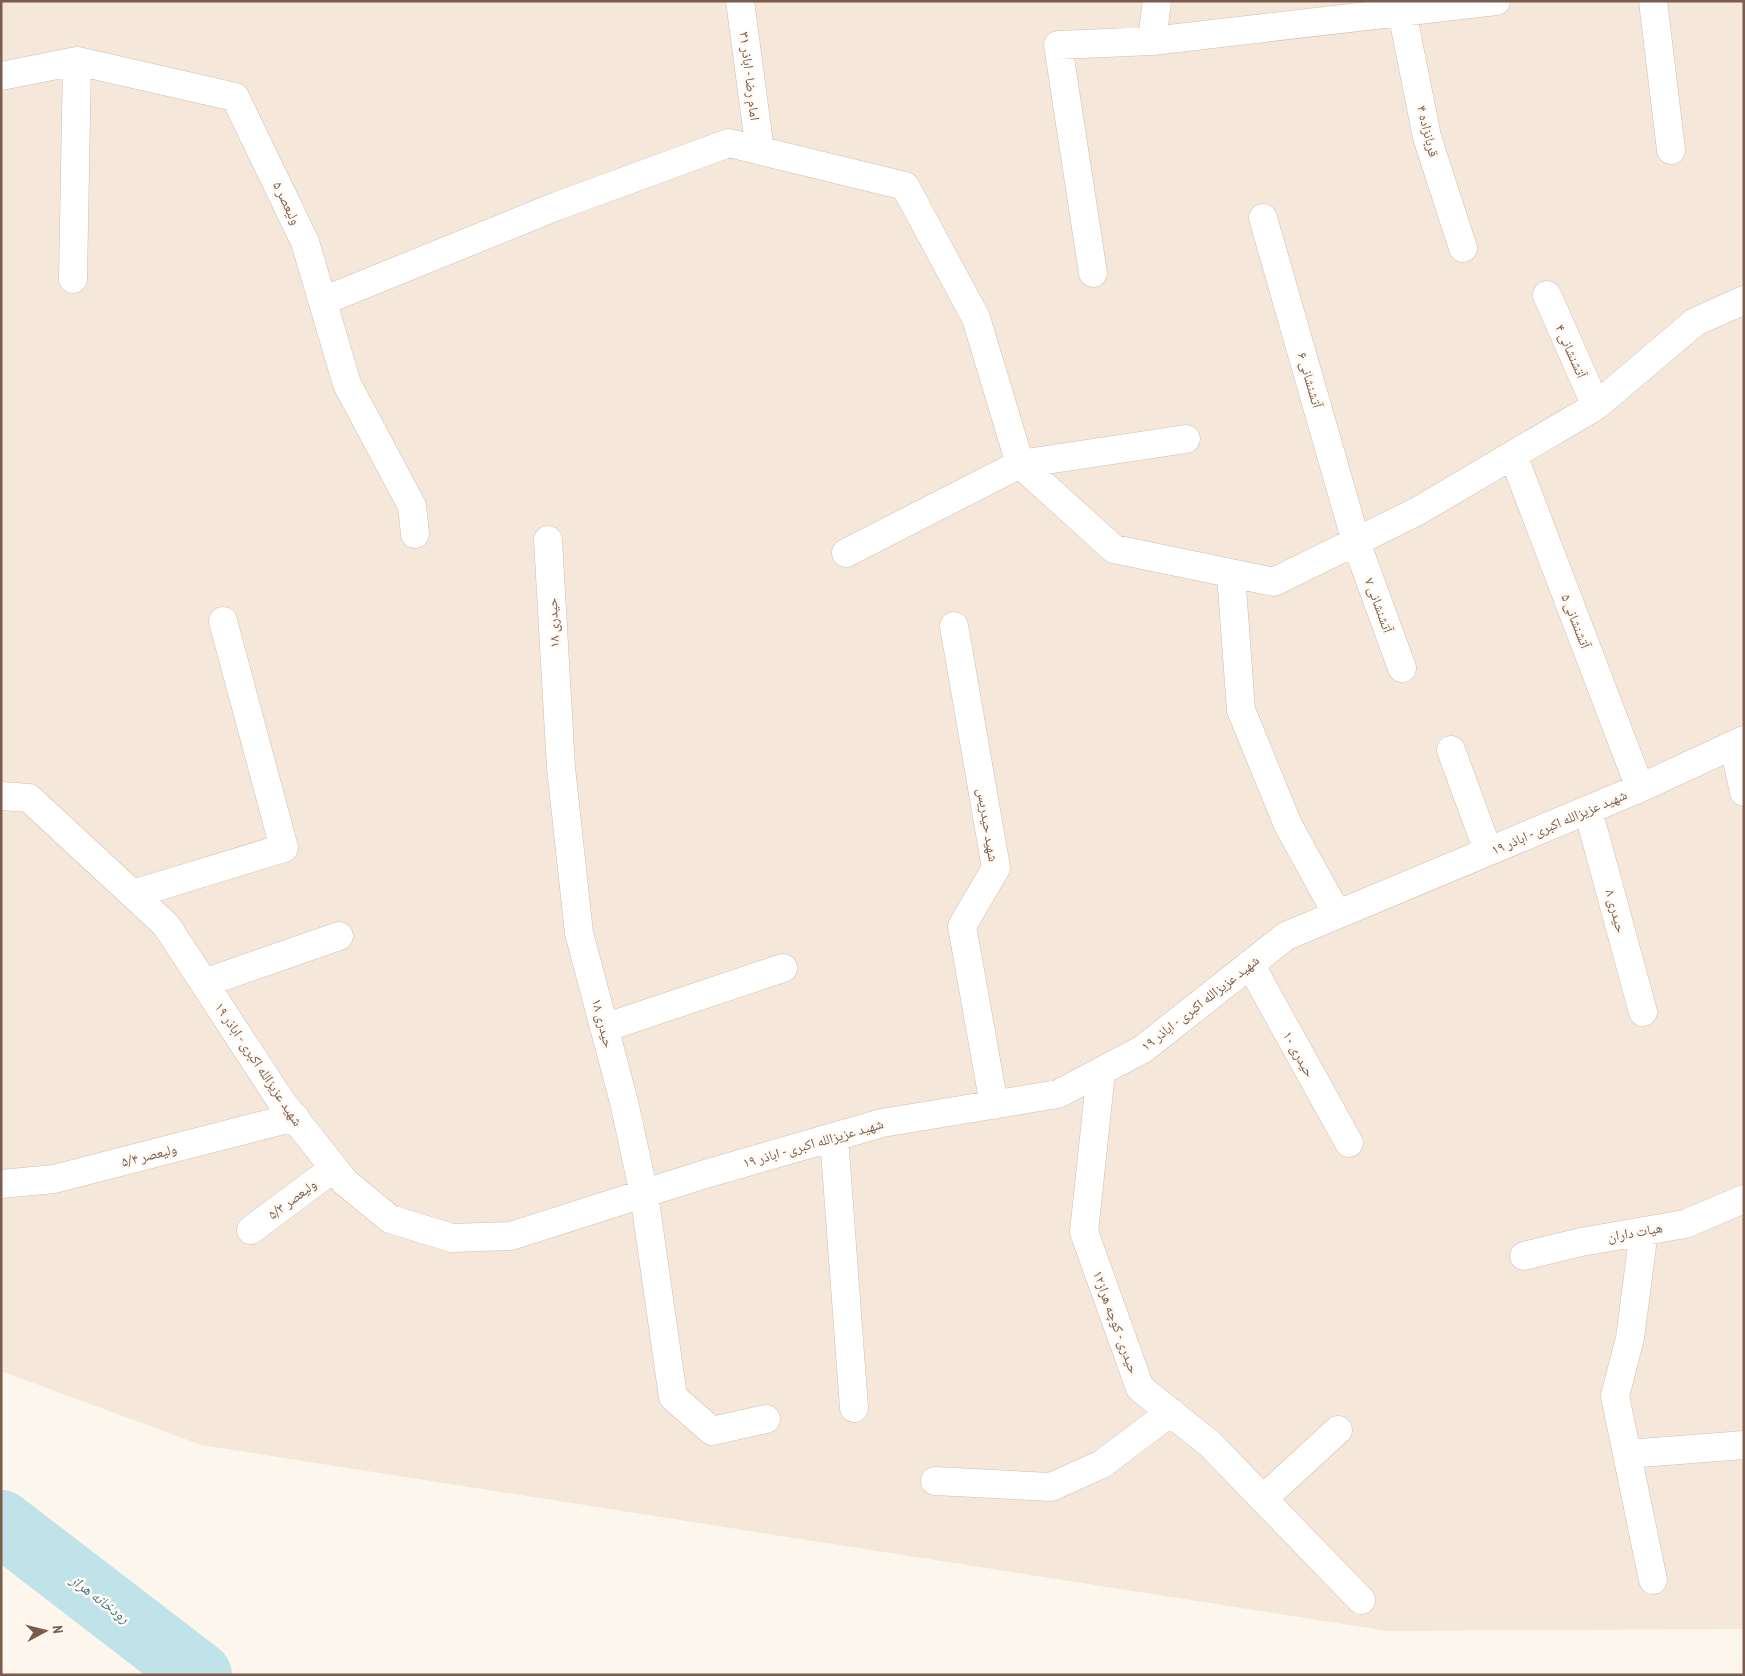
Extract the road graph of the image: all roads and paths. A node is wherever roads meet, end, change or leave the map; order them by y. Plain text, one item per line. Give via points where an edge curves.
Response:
1 (740, 1) edge
2 (1157, 1) edge
3 (1496, 1) edge
4 (1653, 1) edge
5 (1402, 12) junction
6 (1152, 41) junction
7 (77, 61) junction
8 (1, 76) edge
9 (1671, 150) dead end
10 (760, 151) junction
11 (1263, 218) dead end
12 (1462, 248) dead end
13 (1093, 273) dead end
14 (73, 279) dead end
15 (1546, 294) dead end
16 (1744, 300) edge
17 (323, 301) junction
18 (1596, 406) junction
19 (1186, 439) dead end
20 (1513, 455) junction
21 (1020, 464) junction
22 (415, 534) dead end
23 (548, 540) dead end
24 (1356, 542) junction
25 (846, 553) dead end
26 (1231, 574) junction
27 (223, 621) dead end
28 (954, 626) dead end
29 (1402, 668) dead end
30 (1739, 742) edge
31 (1451, 750) dead end
32 (1640, 788) junction
33 (1744, 792) edge
34 (1, 796) edge
35 (1588, 810) junction
36 (1488, 852) junction
37 (133, 894) junction
38 (1337, 914) junction
39 (339, 936) dead end
40 (1250, 964) junction
41 (783, 968) dead end
42 (204, 983) junction
43 (1643, 1012) dead end
44 (604, 1028) junction
45 (1101, 1072) junction
46 (994, 1105) junction
47 (295, 1118) junction
48 (834, 1137) junction
49 (1349, 1143) dead end
50 (334, 1168) junction
51 (1, 1184) edge
52 (644, 1194) junction
53 (1744, 1199) edge
54 (250, 1230) dead end
55 (1644, 1231) junction
56 (1524, 1256) dead end
57 (854, 1408) dead end
58 (1171, 1412) junction
59 (766, 1419) dead end
60 (1338, 1430) dead end
61 (1744, 1445) edge
62 (1628, 1454) junction
63 (935, 1481) dead end
64 (1263, 1499) junction
65 (1653, 1580) dead end
66 (1361, 1600) dead end

1 - 10 street, امام رضا - اباذر ۳۱
2 - 6 street
3 - 5 street
4 - 9 street
5 - 6 street
5 - 12 street, قربانزاده ۴ via 1427,137
6 - 13 street via 1058,45
7 - 8 street, ولیعصر ۵
7 - 14 street
7 - 17 street, ولیعصر ۵ via 235,97 306,242
10 - 17 street via 729,144 557,206
10 - 21 street via 905,186 976,318
11 - 24 street, آتشنشانی ۶
15 - 18 street, آتشنشانی ۴
16 - 18 street via 1695,322
17 - 22 street, ولیعصر ۵ via 347,384 412,506
18 - 20 street
19 - 21 street
20 - 24 street via 1416,512
20 - 32 street, آتشنشانی ۵
21 - 25 street
21 - 26 street via 1114,549
23 - 44 street, حیدری ۱۸ via 560,768 579,933
24 - 26 street via 1274,582
24 - 29 street, آتشنشانی ۷
26 - 38 street via 1241,710 1288,825
27 - 37 street via 284,848
28 - 46 street, شهید حیدریس via 996,868 962,926
30 - 32 street, شهید عزیزالله اکبری - اباذر ۱۹
30 - 33 street
31 - 36 street
32 - 35 street, شهید عزیزالله اکبری - اباذر ۱۹
34 - 37 street, شهید عزیزالله اکبری - اباذر ۱۹ via 29,798
35 - 36 street, شهید عزیزالله اکبری - اباذر ۱۹
35 - 43 street, حیدری ۸
36 - 38 street, شهید عزیزالله اکبری - اباذر ۱۹
37 - 42 street, شهید عزیزالله اکبری - اباذر ۱۹ via 166,925
38 - 40 street, شهید عزیزالله اکبری - اباذر ۱۹ via 1286,936
39 - 42 street
40 - 45 street, شهید عزیزالله اکبری - اباذر ۱۹ via 1143,1049
40 - 49 street, حیدری ۱۰
41 - 44 street
42 - 47 street, شهید عزیزالله اکبری - اباذر ۱۹
44 - 52 street, حیدری ۱۸
45 - 46 street, شهید عزیزالله اکبری - اباذر ۱۹ via 1058,1094
45 - 58 street, حیدری - كوچه هراز۱۲ via 1084,1232 1140,1388
46 - 48 street, شهید عزیزالله اکبری - اباذر ۱۹ via 882,1123
47 - 50 street, شهید عزیزالله اکبری - اباذر ۱۹
47 - 51 street, ولیعصر ۵/۴ via 54,1179
48 - 52 street, شهید عزیزالله اکبری - اباذر ۱۹
48 - 57 street
50 - 52 street, شهید عزیزالله اکبری - اباذر ۱۹ via 345,1182 390,1219 452,1238 511,1236
50 - 54 street, ولیعصر ۵/۳
52 - 59 street, حیدری ۱۸ via 673,1397 712,1431
53 - 55 street, هیات داران via 1685,1224
55 - 56 street, هیات داران
55 - 62 street via 1630,1338 1615,1396
58 - 63 street via 1102,1464 1051,1487
58 - 64 street, حیدری - كوچه هراز۱۲ via 1210,1444
60 - 64 street
61 - 62 street
62 - 65 street
64 - 66 street, حیدری - كوچه هراز۱۲

